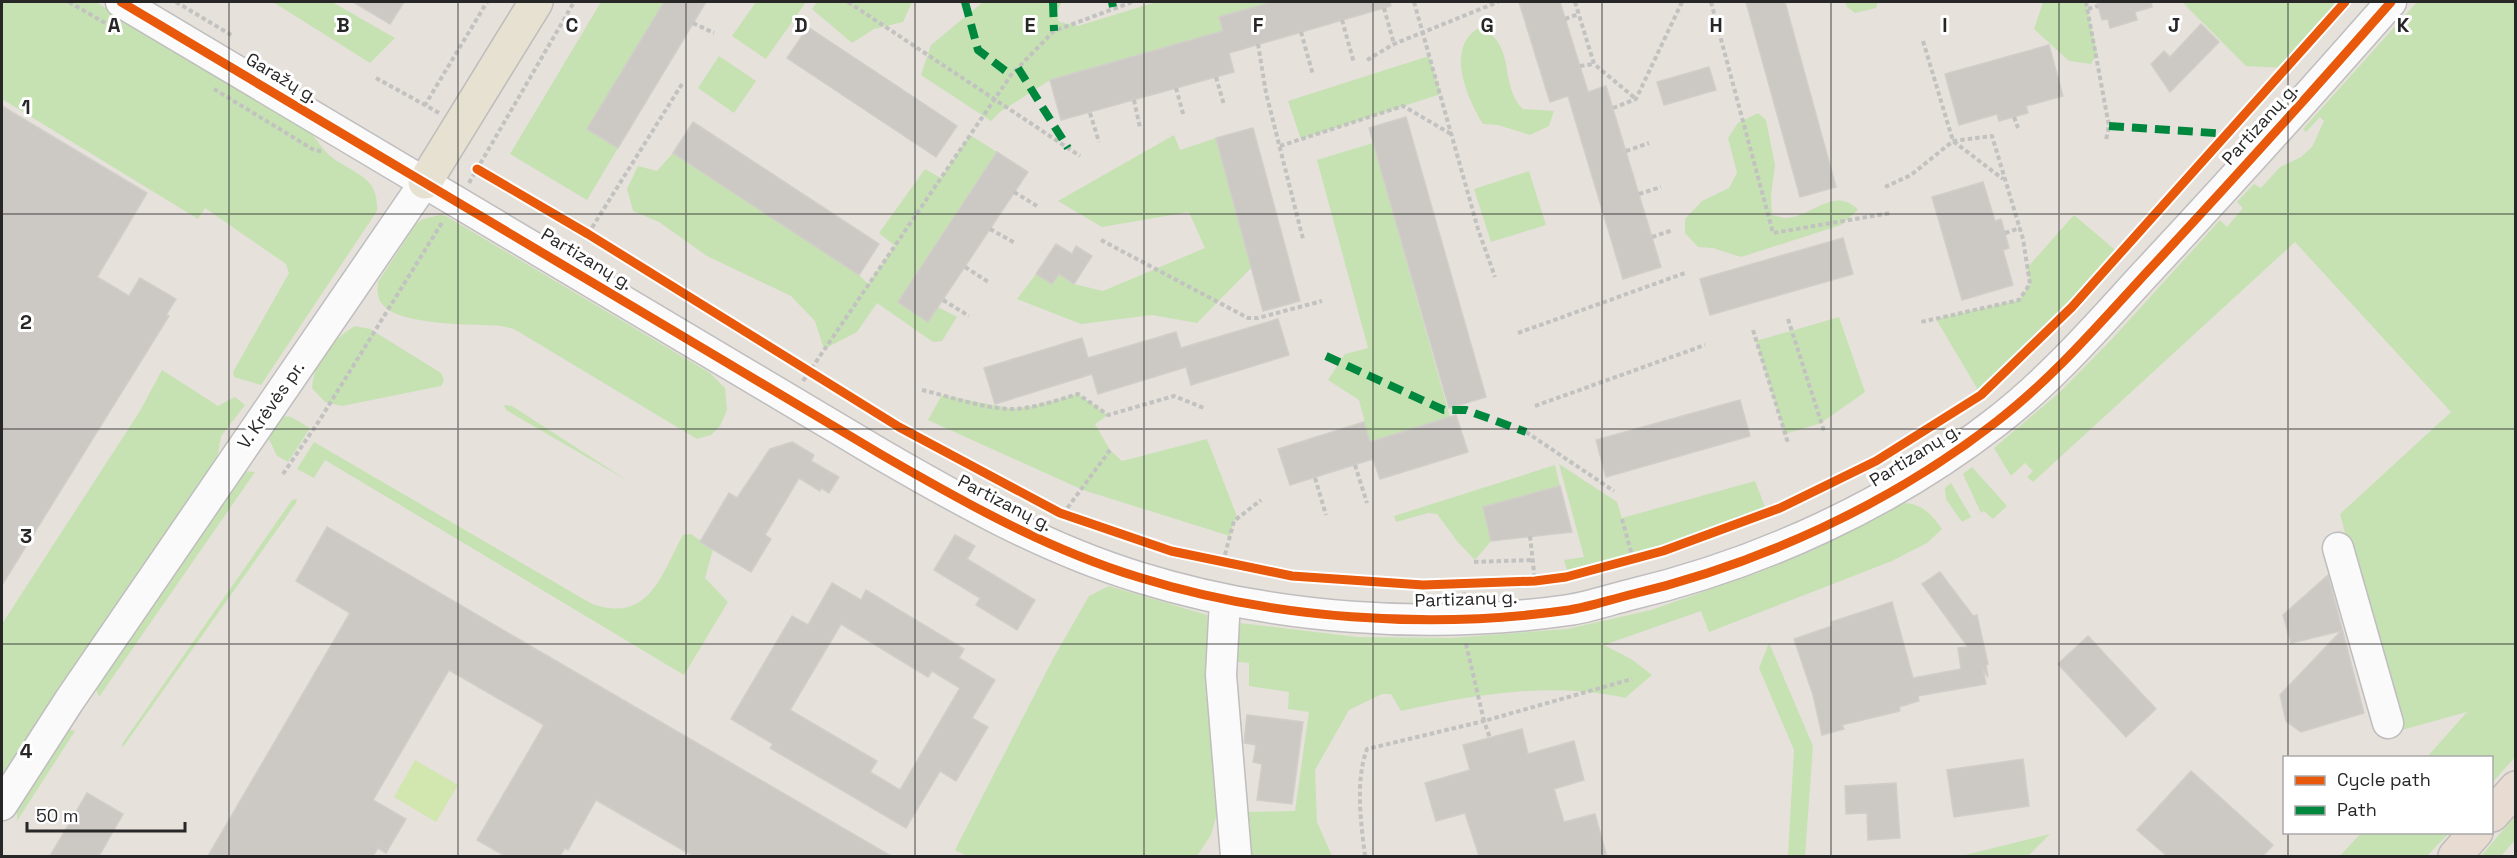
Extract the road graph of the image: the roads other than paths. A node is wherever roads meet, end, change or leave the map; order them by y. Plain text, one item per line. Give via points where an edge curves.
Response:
1 (121, 2) edge
2 (536, 2) edge
3 (2391, 2) edge
4 (425, 182) junction
5 (2338, 548) dead end
6 (1225, 600) junction
7 (2388, 723) dead end
8 (2516, 788) edge
9 (2, 805) edge
10 (2493, 814) edge
11 (2474, 834) edge
12 (1236, 856) edge
13 (2455, 856) edge

1 - 4 street, Garažų g.
2 - 4 main road, V. Krėvės pr.
3 - 6 street, Partizanų g. via 2218,196 2040,385 1945,459 1898,488 1795,540 1708,573 1570,610 1464,618 1394,618 1322,614
4 - 6 street, Partizanų g. via 943,491 1029,536 1136,577
4 - 9 street, V. Krėvės pr. via 82,681
5 - 7 street
6 - 12 street via 1221,675
8 - 10 highway
11 - 13 highway

